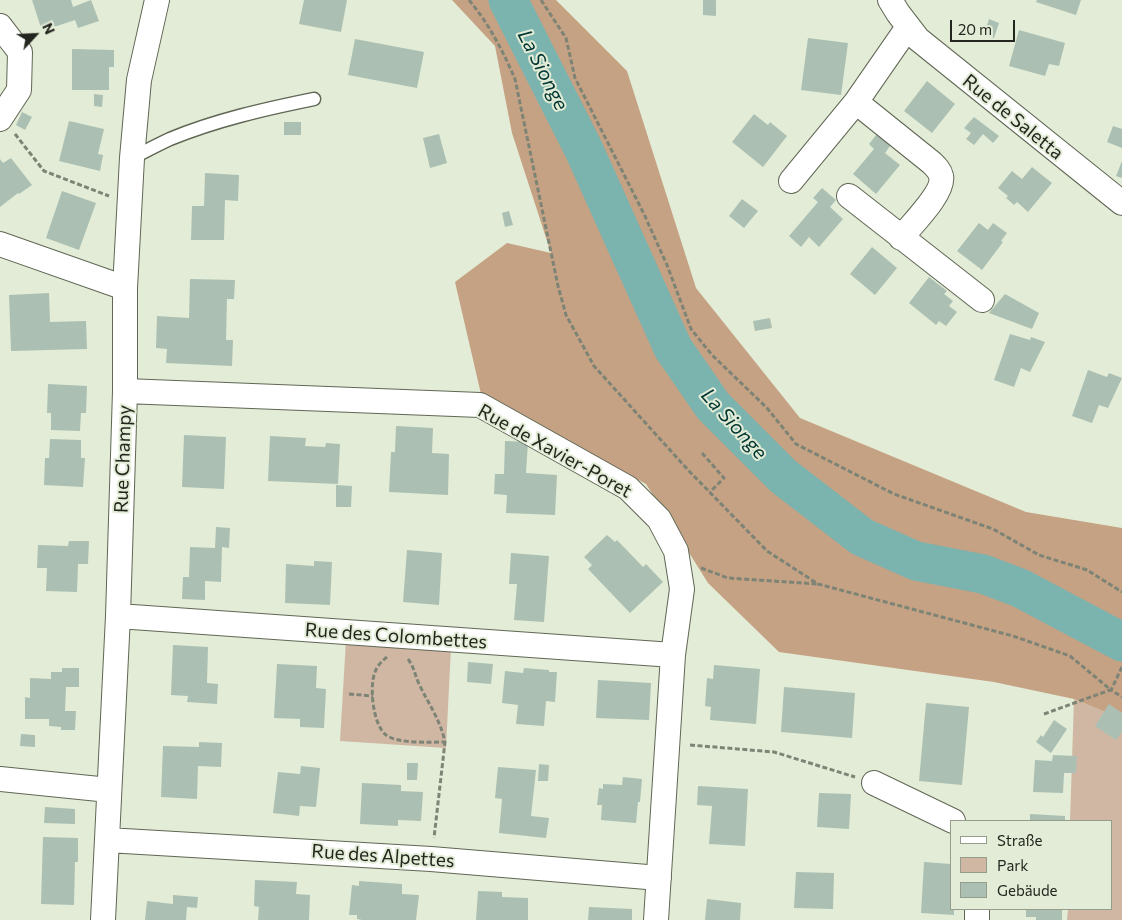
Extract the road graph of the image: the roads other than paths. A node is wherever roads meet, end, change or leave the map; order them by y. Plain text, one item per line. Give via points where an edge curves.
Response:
1 (157, 0) edge
2 (890, 0) edge
3 (0, 26) edge
4 (908, 27) junction
5 (314, 99) dead end
6 (856, 102) junction
7 (1, 118) edge
8 (132, 158) junction
9 (791, 181) dead end
10 (848, 196) dead end
11 (1122, 203) edge
12 (901, 238) junction
13 (0, 244) edge
14 (125, 288) junction
15 (982, 300) dead end
16 (125, 392) junction
17 (118, 616) junction
18 (673, 656) junction
19 (0, 779) edge
20 (874, 783) road end
21 (109, 790) junction
22 (951, 820) edge
23 (107, 840) junction
24 (659, 878) junction
25 (103, 920) edge
26 (656, 920) edge

1 - 8 street, Rue Champy via 139,80
2 - 4 street, Rue de Saletta
3 - 7 street via 20,52 19,90
4 - 6 street
4 - 11 street, Rue de Saletta via 930,50
5 - 8 lane via 221,121 170,139
6 - 9 street
6 - 12 street via 932,163 941,175 942,183 933,199
8 - 14 street, Rue Champy
10 - 12 street
12 - 15 street
13 - 14 street
14 - 16 street, Rue Champy
16 - 17 street, Rue Champy
16 - 18 street, Rue de Xavier-Poret via 480,405 628,488 660,519 676,551 682,589
17 - 18 street, Rue des Colombettes via 399,642
17 - 21 street, Rue Champy
18 - 24 street, Rue de Xavier-Poret
19 - 21 street
20 - 22 street
21 - 23 street, Rue Champy
23 - 24 street, Rue des Alpettes via 431,859
23 - 25 street, Rue Champy
24 - 26 street, Rue de Xavier-Poret

